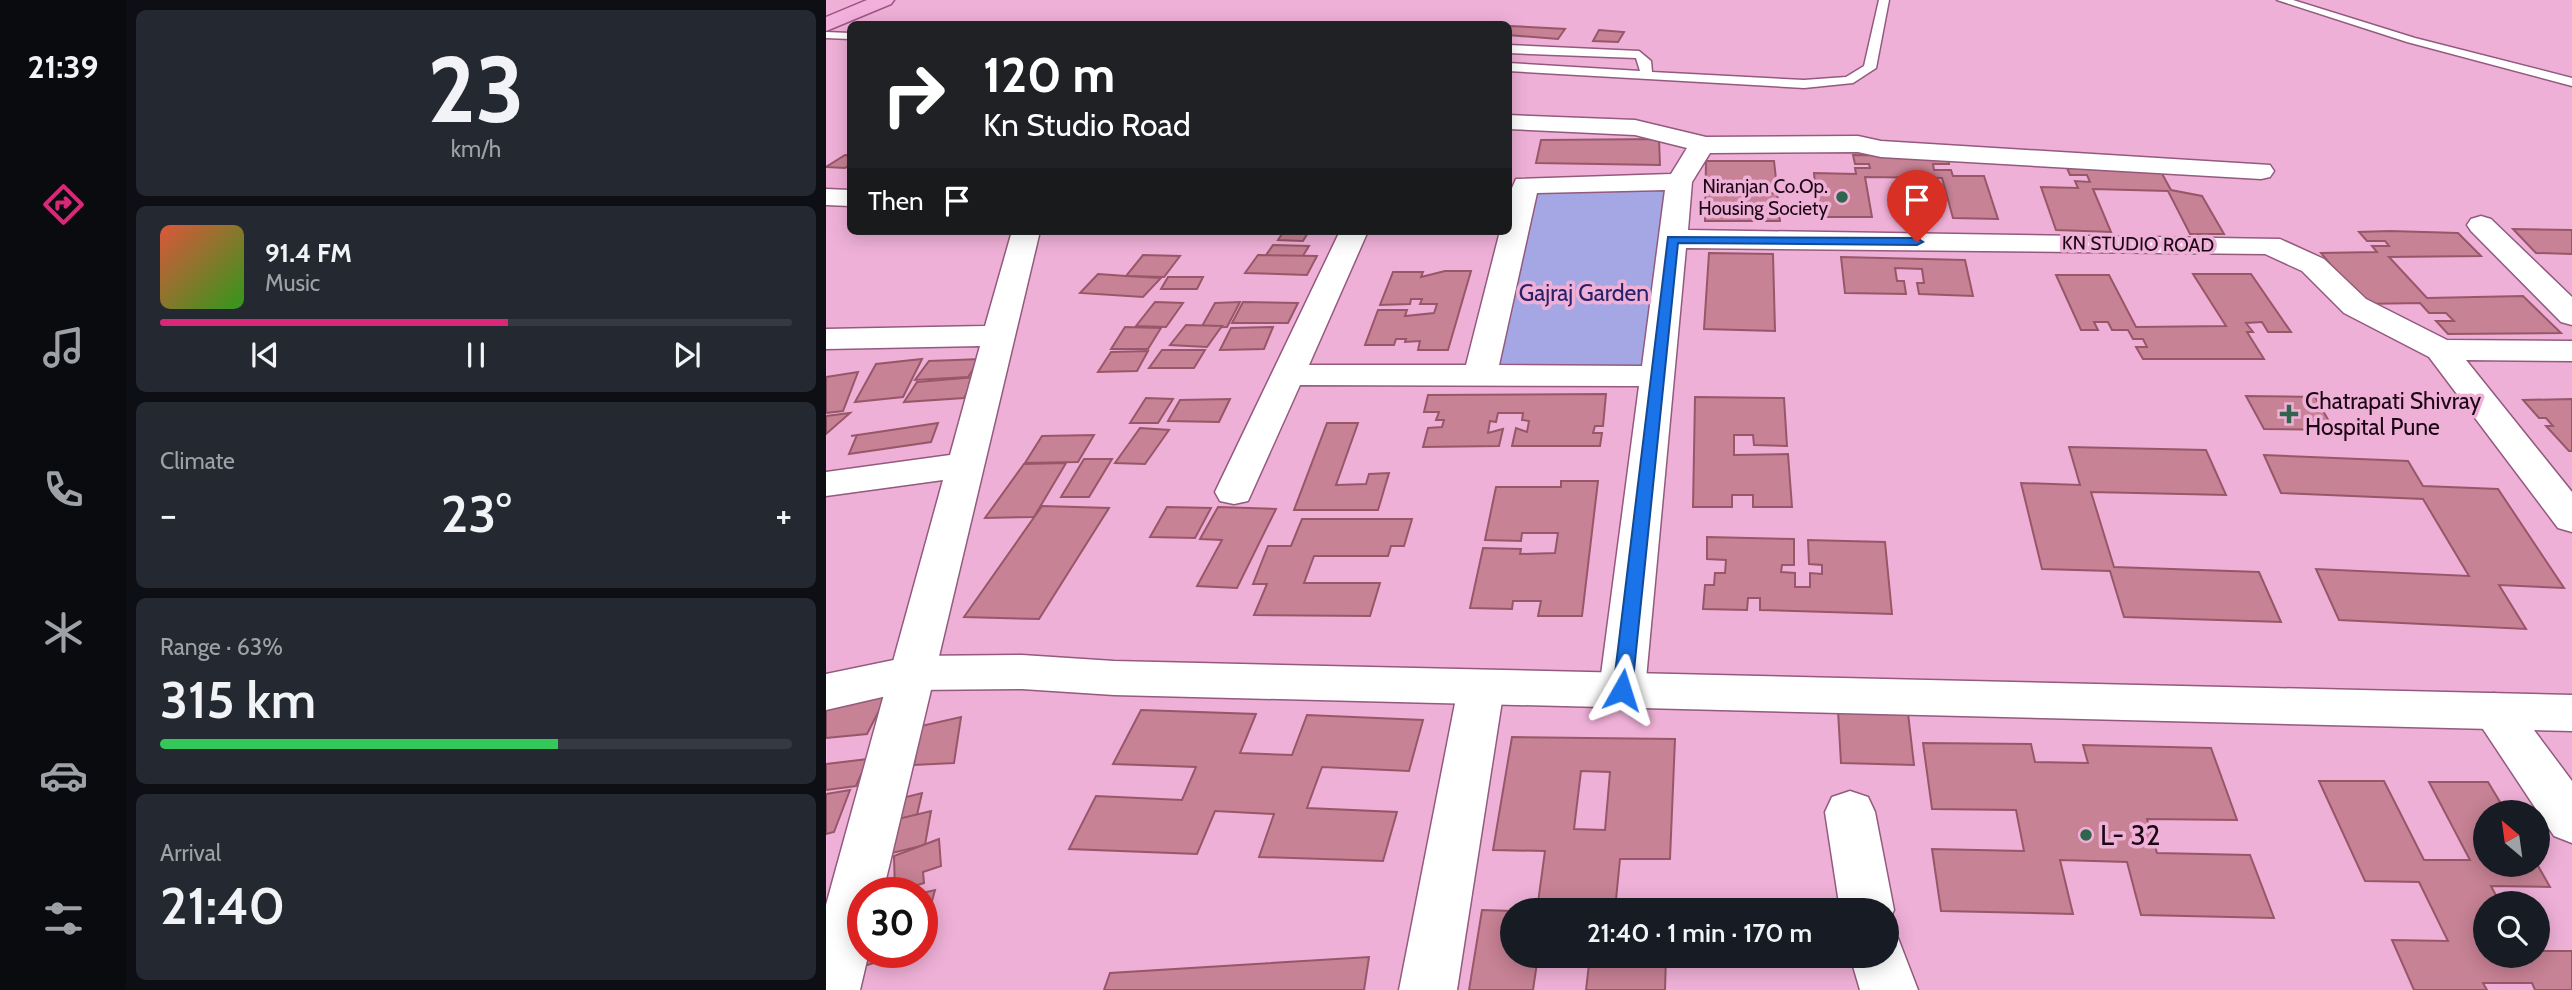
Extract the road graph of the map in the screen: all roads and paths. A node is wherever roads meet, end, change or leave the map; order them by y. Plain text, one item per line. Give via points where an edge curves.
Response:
1 (884, 0) edge
2 (1884, 0) edge
3 (2282, 0) edge
4 (826, 25) edge
5 (826, 35) edge
6 (847, 36) edge
7 (1512, 49) edge
8 (1512, 67) edge
9 (1646, 75) junction
10 (2572, 82) edge
11 (1512, 122) edge
12 (1702, 145) junction
13 (2261, 171) dead end
14 (1679, 182) junction
15 (826, 197) edge
16 (847, 198) edge
17 (2481, 225) dead end
18 (1025, 235) edge
19 (1352, 235) edge
20 (1672, 239) junction
21 (2572, 315) edge
22 (999, 336) junction
23 (826, 339) edge
24 (2441, 350) junction
25 (2572, 351) edge
26 (1289, 375) junction
27 (1480, 376) junction
28 (1657, 376) junction
29 (966, 465) junction
30 (826, 484) edge
31 (1234, 492) dead end
32 (2572, 519) edge
33 (913, 673) junction
34 (1481, 688) junction
35 (1622, 690) junction
36 (826, 692) edge
37 (2494, 711) junction
38 (2572, 713) edge
39 (1850, 812) dead end
40 (2572, 821) edge
41 (1865, 898) edge
42 (1882, 968) edge
43 (831, 990) edge
44 (1428, 990) edge
45 (1889, 990) edge

1 - 4 main road
2 - 9 lane via 1870,68 1849,80 1804,84
3 - 10 lane
5 - 6 lane
7 - 9 lane via 1639,55 1645,61
8 - 9 lane
11 - 12 street via 1685,135
12 - 13 street via 1858,144
12 - 14 street
14 - 20 street
14 - 27 street via 1525,185
15 - 16 street
17 - 21 street
18 - 22 street
19 - 26 street
20 - 24 street, KN STUDIO ROAD via 2270,245 2313,265 2355,306
20 - 28 street
22 - 23 street
22 - 29 street
24 - 25 street, KN STUDIO ROAD
24 - 32 street
26 - 27 street
26 - 31 street
27 - 28 street
28 - 35 street
29 - 30 street
29 - 33 street
33 - 34 street via 1022,672
33 - 36 street
33 - 43 street
34 - 35 street
34 - 44 street
35 - 37 street
37 - 38 street
37 - 40 street
39 - 41 street
42 - 45 street

